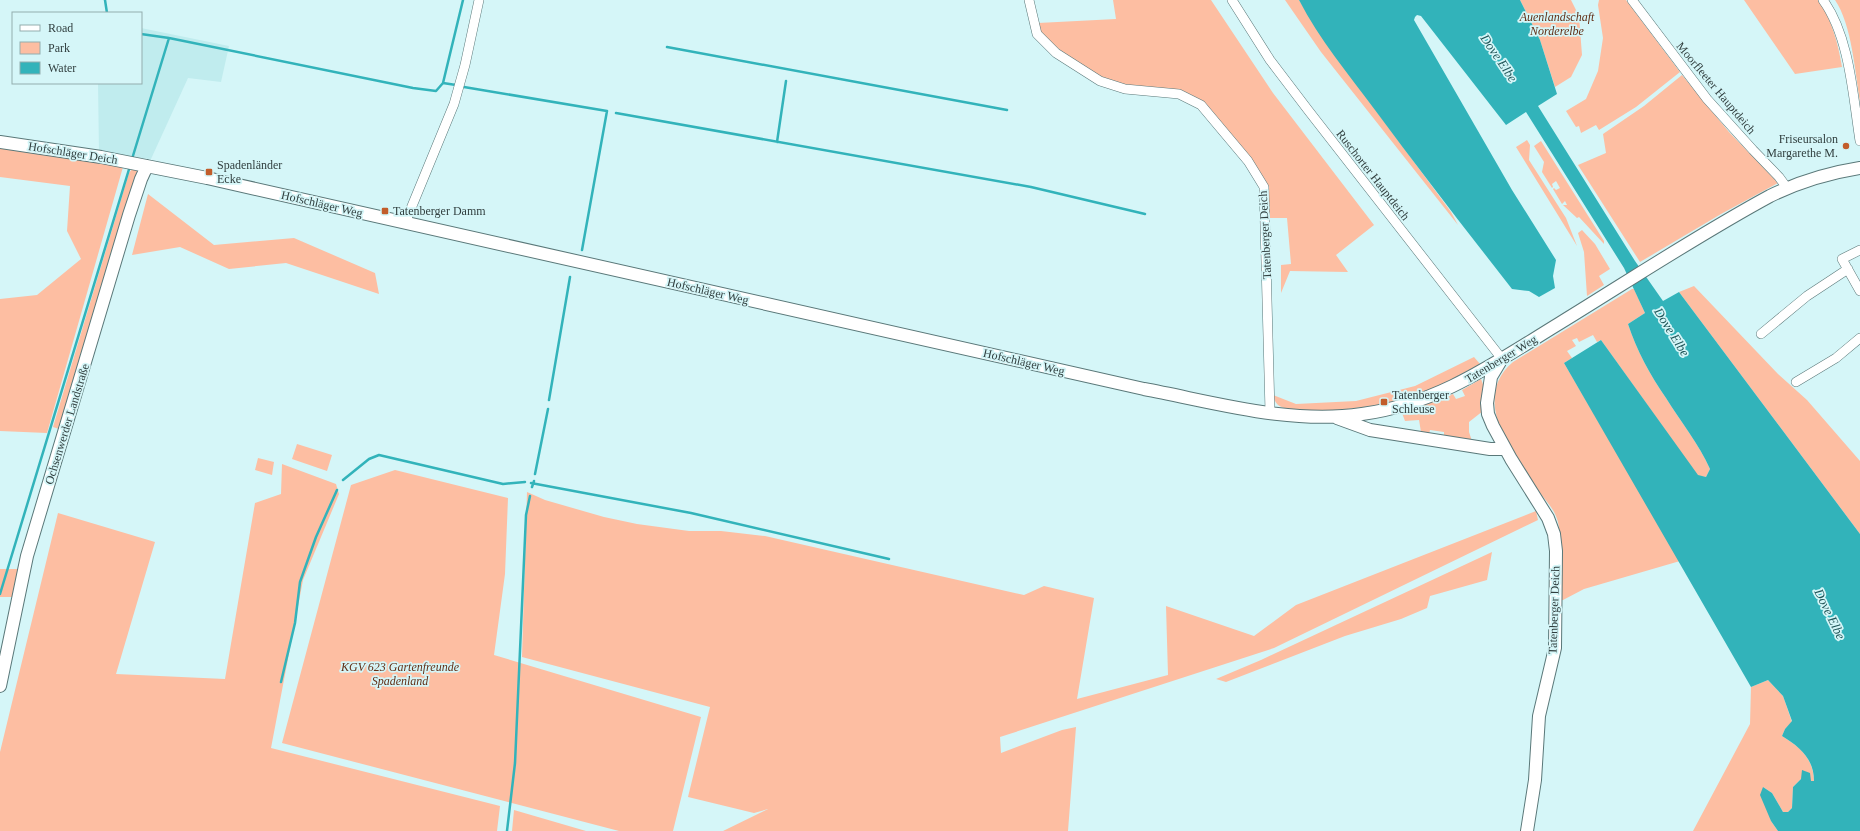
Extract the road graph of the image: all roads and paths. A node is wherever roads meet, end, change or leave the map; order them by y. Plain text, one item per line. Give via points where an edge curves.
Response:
1 (479, 0) edge
2 (1030, 0) edge
3 (1232, 0) edge
4 (1632, 0) edge
5 (1824, 0) edge
6 (1860, 141) edge
7 (0, 142) edge
8 (136, 164) junction
9 (1860, 168) edge
10 (1786, 188) junction
11 (405, 223) junction
12 (1860, 250) edge
13 (1848, 269) junction
14 (1860, 291) edge
15 (1761, 334) dead end
16 (1857, 340) edge
17 (1502, 360) junction
18 (1796, 382) dead end
19 (1270, 412) junction
20 (1333, 416) junction
21 (1506, 449) junction
22 (0, 686) edge
23 (1527, 831) edge

1 - 11 street via 454,104
2 - 19 street, Tatenberger Deich via 1037,34 1056,53 1100,81 1125,89 1178,94 1201,105 1248,161 1264,187
3 - 17 street, Ruschorter Hauptdeich via 1270,60
4 - 10 street, Moorfleeter Hauptdeich via 1708,99 1780,177
5 - 6 street via 1837,24 1843,44
7 - 8 street, Hofschläger Deich
8 - 11 street, Hofschläger Weg
8 - 22 street, Ochsenwerder Landstraße via 138,186 27,556
9 - 10 street via 1823,175
10 - 17 street, Tatenberger Weg via 1754,204 1645,270
11 - 19 street, Hofschläger Weg via 1144,389
12 - 13 street via 1842,259
13 - 14 street
13 - 15 street via 1808,296
16 - 18 street via 1836,358
17 - 20 street, Tatenberger Weg via 1479,374 1420,401 1361,415
17 - 21 street, Tatenberger Deich via 1491,377 1488,414
19 - 20 street, Tatenberger Weg
20 - 21 street via 1370,430 1490,449
21 - 23 street, Tatenberger Deich via 1548,518 1554,534 1556,551 1555,648 1538,716 1535,780

